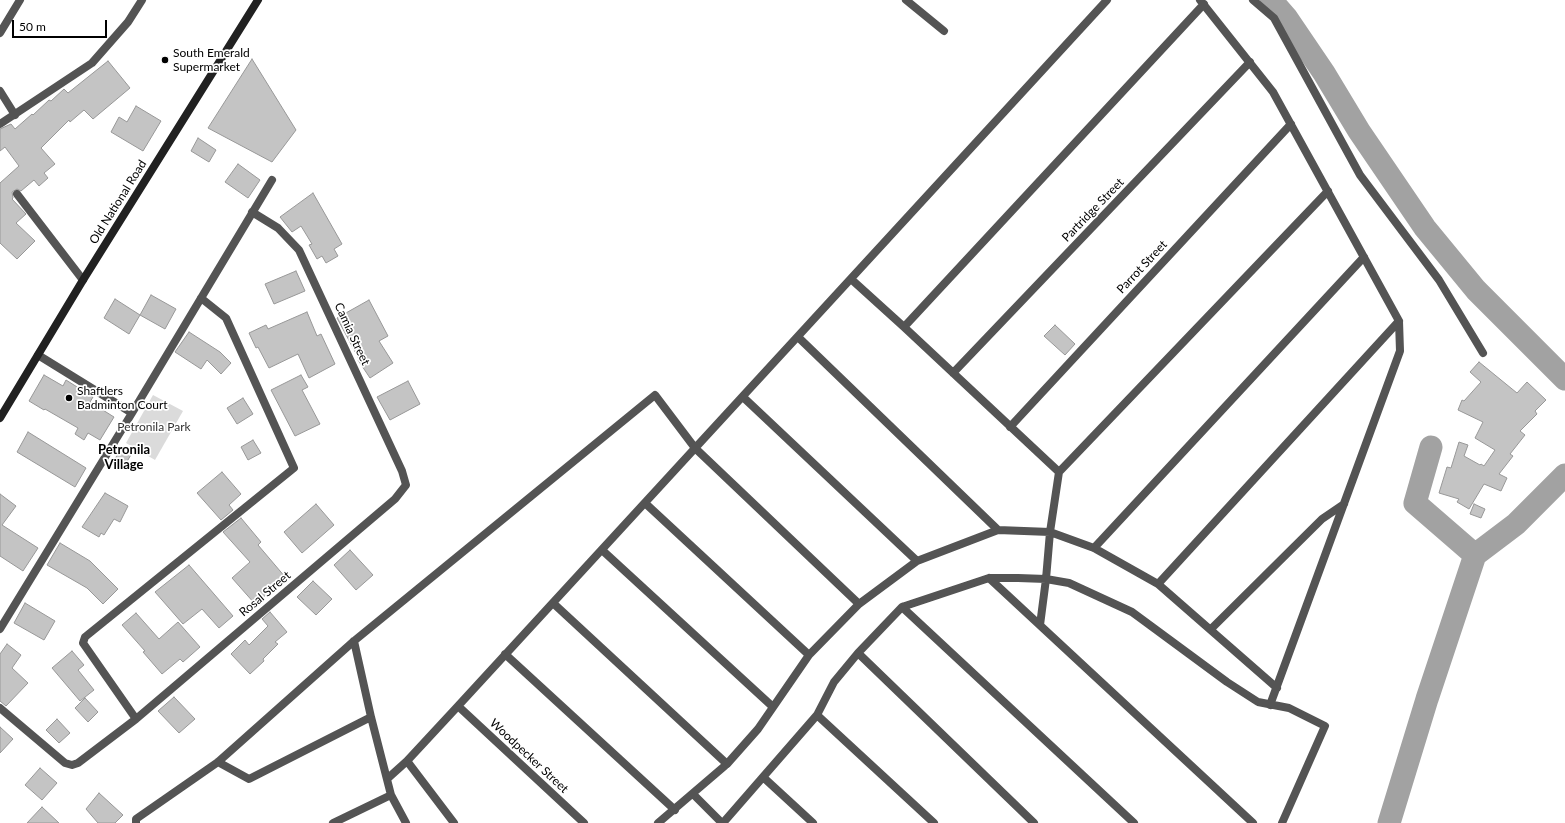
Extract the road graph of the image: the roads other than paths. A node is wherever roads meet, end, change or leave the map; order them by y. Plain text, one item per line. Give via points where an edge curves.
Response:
1 (20, 0) edge
2 (142, 0) edge
3 (258, 0) edge
4 (906, 0) edge
5 (1107, 0) edge
6 (1253, 0) edge
7 (1202, 2) edge
8 (944, 32) dead end
9 (0, 33) edge
10 (1250, 62) junction
11 (0, 91) edge
12 (15, 115) junction
13 (0, 124) edge
14 (1291, 124) junction
15 (272, 180) dead end
16 (1328, 191) junction
17 (16, 194) dead end
18 (252, 212) junction
19 (1364, 257) junction
20 (851, 279) junction
21 (83, 280) junction
22 (202, 298) junction
23 (1399, 321) junction
24 (904, 327) junction
25 (798, 337) junction
26 (1483, 353) dead end
27 (38, 355) junction
28 (953, 373) junction
29 (743, 397) junction
30 (132, 413) junction
31 (0, 418) edge
32 (1010, 427) junction
33 (695, 448) junction
34 (1059, 472) junction
35 (406, 485) joint
36 (645, 503) junction
37 (1344, 504) junction
38 (998, 530) junction
39 (1050, 532) junction
40 (1094, 548) junction
41 (602, 550) junction
42 (918, 561) junction
43 (989, 578) junction
44 (1046, 579) junction
45 (1158, 584) junction
46 (553, 603) junction
47 (859, 604) junction
48 (902, 607) junction
49 (1040, 625) junction
50 (0, 629) edge
51 (1211, 629) junction
52 (354, 640) junction
53 (858, 653) junction
54 (506, 654) junction
55 (809, 655) junction
56 (1277, 688) junction
57 (1270, 705) junction
58 (458, 706) junction
59 (773, 707) junction
60 (0, 708) edge
61 (818, 715) junction
62 (371, 717) junction
63 (136, 719) junction
64 (406, 761) junction
65 (218, 762) junction
66 (727, 764) junction
67 (763, 778) junction
68 (387, 779) junction
69 (391, 794) junction
70 (692, 794) junction
71 (675, 810) junction
72 (136, 823) edge
73 (333, 823) edge
74 (406, 823) edge
75 (454, 823) edge
76 (584, 823) edge
77 (658, 823) edge
78 (723, 823) edge
79 (813, 823) edge
80 (934, 823) edge
81 (1034, 823) edge
82 (1134, 823) edge
83 (1254, 823) edge
84 (1282, 823) edge

1 - 9 street
2 - 12 street via 128,22 92,63
3 - 21 main road, Old National Road
4 - 8 street
5 - 20 street
6 - 26 street via 1274,18 1360,175 1439,280
7 - 10 street
7 - 24 street
10 - 14 street via 1273,92
10 - 28 street, Partridge Street
11 - 12 street
12 - 13 street
14 - 16 street
14 - 32 street, Parrot Street
15 - 18 street
16 - 19 street
16 - 34 street
17 - 21 street
18 - 22 street
18 - 35 street, Camia Street via 278,228 299,250 402,471
19 - 23 street
19 - 40 street
20 - 24 street
20 - 25 street
21 - 27 main road, Old National Road
22 - 30 street
22 - 63 street via 226,318 294,468 86,637 83,643
23 - 37 street via 1400,351
23 - 45 street
24 - 28 street
25 - 29 street
25 - 38 street
27 - 30 street
27 - 31 main road, Old National Road
28 - 32 street
29 - 33 street
29 - 42 street
30 - 50 street
32 - 34 street
33 - 36 street
33 - 47 street
33 - 52 street via 655,395
34 - 39 street
35 - 63 street, Rosal Street via 395,499
36 - 41 street
36 - 55 street
37 - 51 street via 1322,519
37 - 56 street
38 - 39 street
38 - 42 street
39 - 40 street
39 - 44 street
40 - 45 street
41 - 46 street
41 - 59 street
42 - 47 street
43 - 44 street
43 - 48 street
43 - 49 street
44 - 49 street
44 - 57 street via 1069,583 1132,612 1240,690 1258,702
45 - 51 street
46 - 54 street
46 - 66 street
47 - 55 street
48 - 53 street
48 - 82 street
49 - 83 street
51 - 56 street
52 - 62 street
52 - 65 street
53 - 61 street via 834,682
53 - 81 street
54 - 58 street
54 - 71 street
55 - 59 street
56 - 57 street
57 - 84 street via 1289,708 1325,726
58 - 64 street
58 - 76 street, Woodpecker Street
59 - 66 street via 758,729
60 - 63 street, Rosal Street via 72,765
61 - 67 street
61 - 80 street
62 - 65 street via 249,779
62 - 68 street
64 - 68 street
64 - 75 street
65 - 72 street via 136,818
66 - 70 street
67 - 78 street
67 - 79 street
68 - 69 street
69 - 73 street
69 - 74 street
70 - 71 street
70 - 78 street
71 - 77 street

